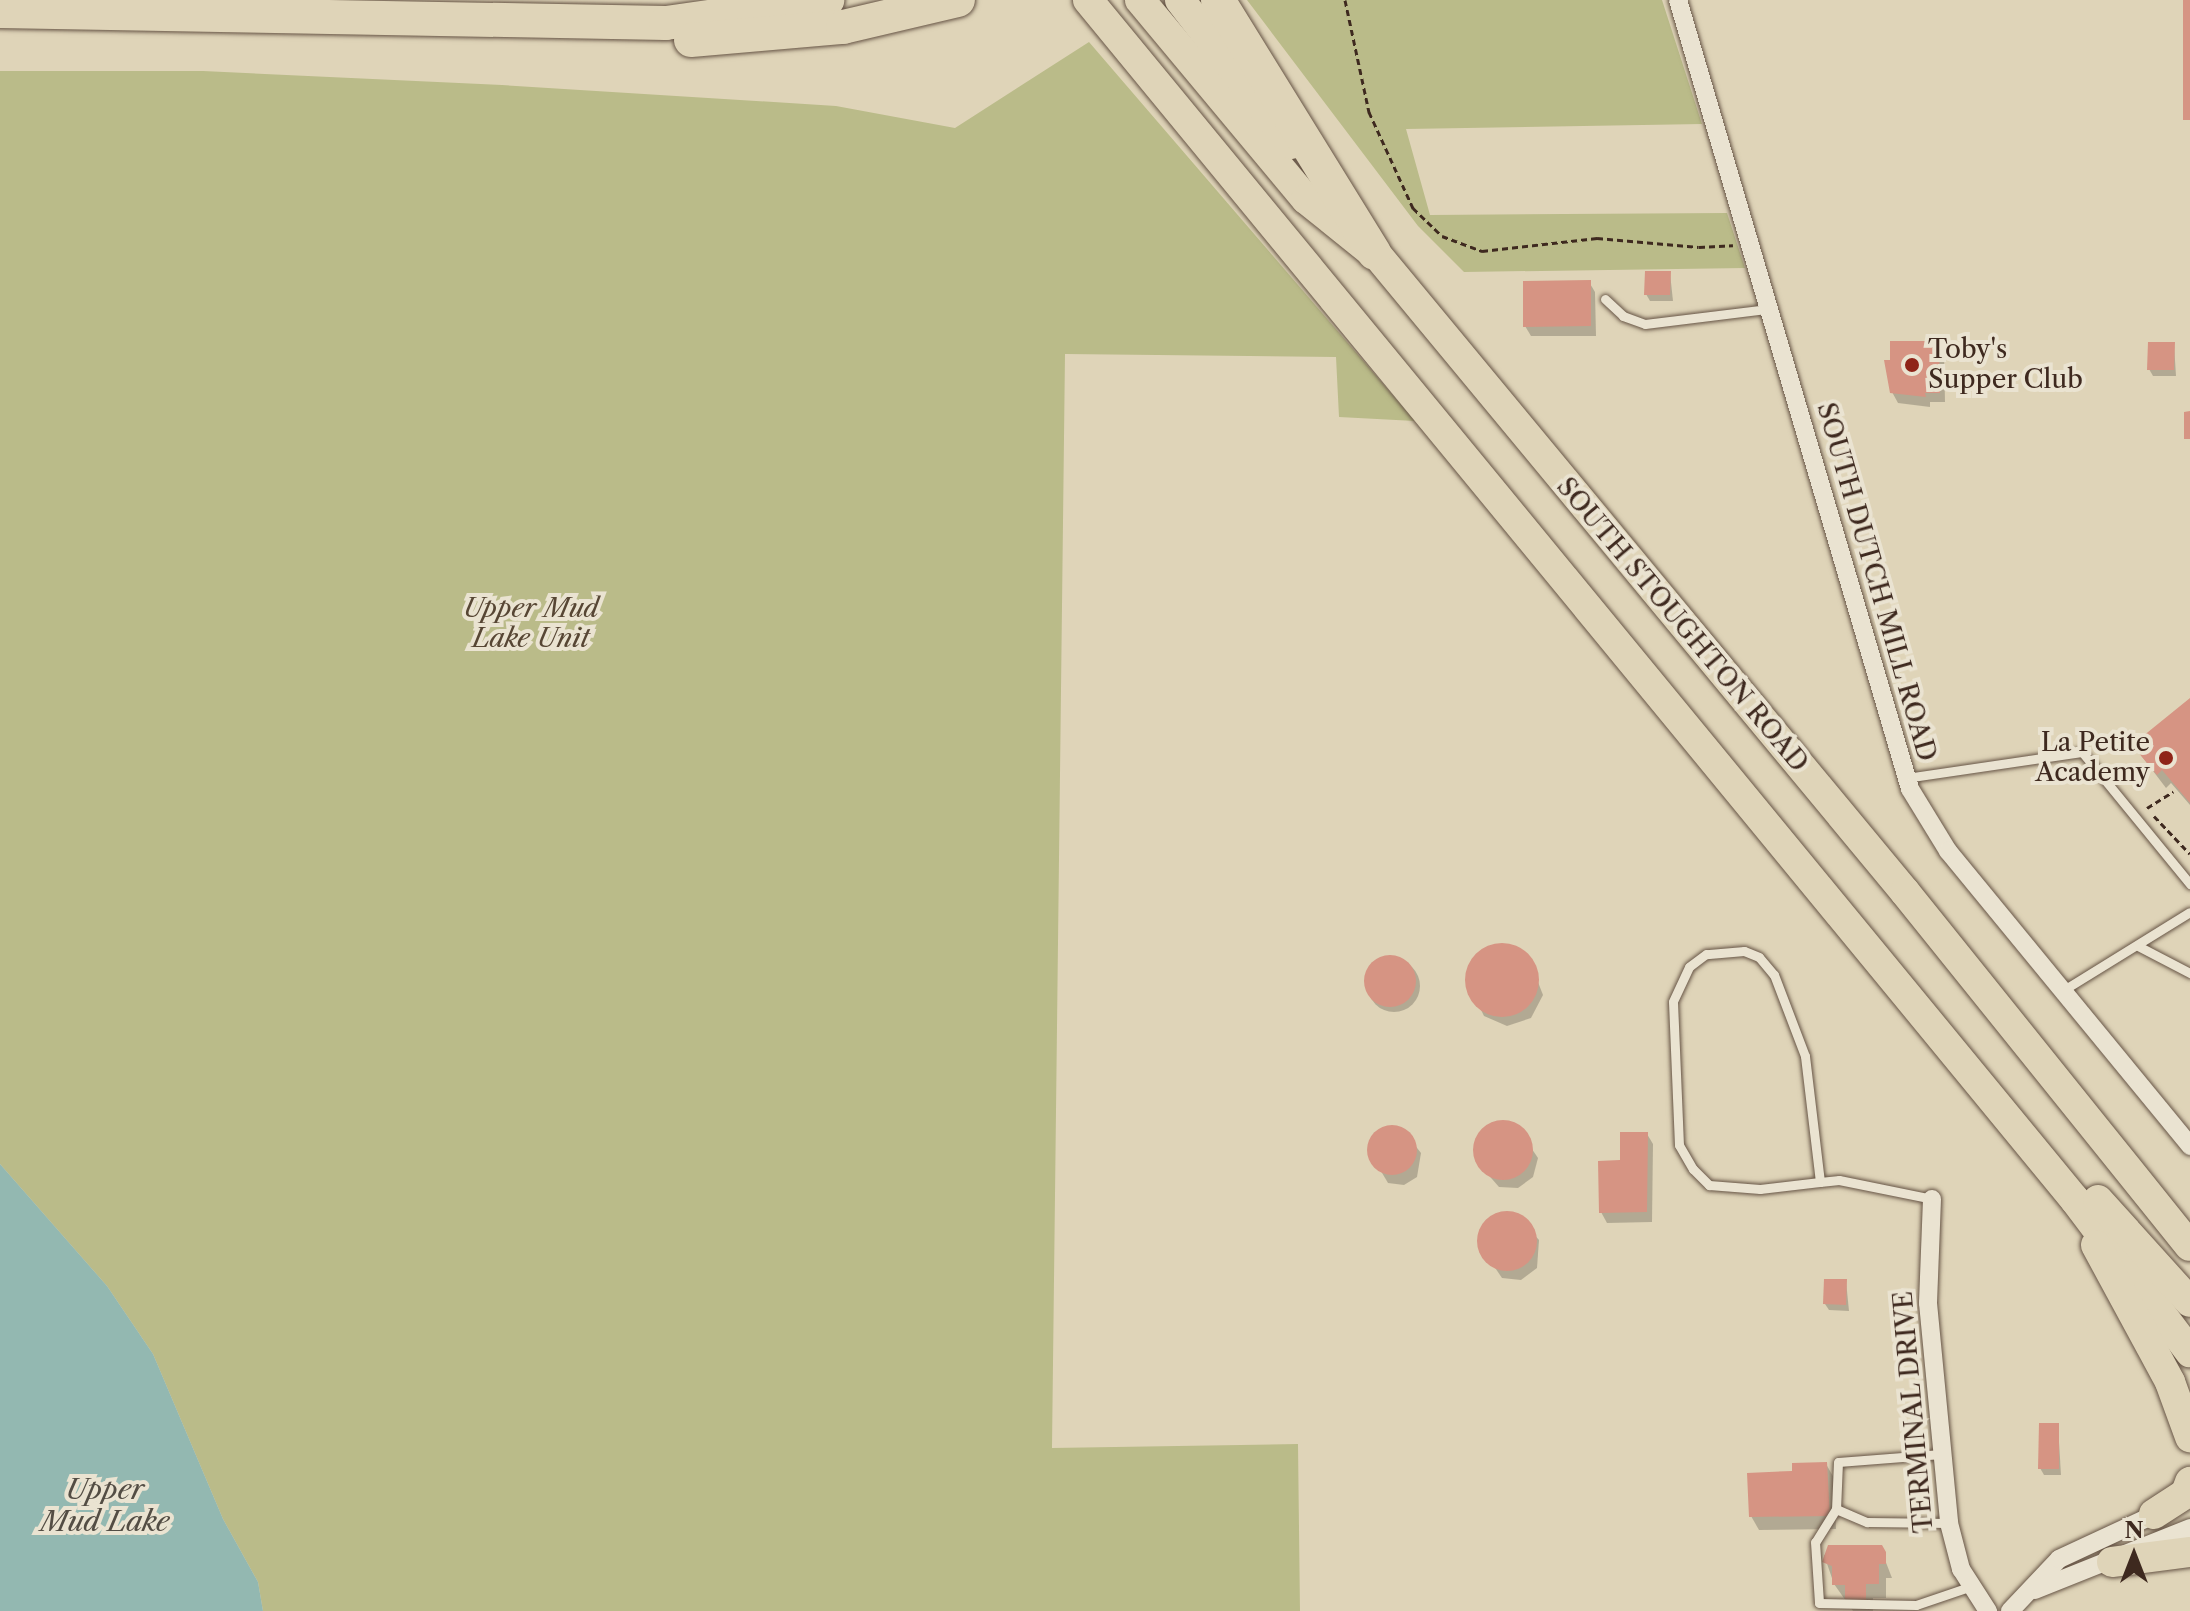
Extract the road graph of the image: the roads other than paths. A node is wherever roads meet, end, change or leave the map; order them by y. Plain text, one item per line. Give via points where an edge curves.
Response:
1 (827, 0) edge
2 (958, 0) edge
3 (1088, 0) edge
4 (1140, 0) edge
5 (1180, 0) edge
6 (1218, 0) edge
7 (1678, 0) edge
8 (0, 11) edge
9 (544, 25) junction
10 (1374, 253) junction
11 (1605, 299) dead end
12 (1769, 309) junction
13 (1906, 778) junction
14 (2190, 884) edge
15 (2190, 912) edge
16 (2138, 946) junction
17 (2190, 973) edge
18 (2062, 991) junction
19 (2190, 1146) edge
20 (2053, 1173) junction
21 (1820, 1182) junction
22 (1932, 1199) joint
23 (2075, 1200) junction
24 (2190, 1246) edge
25 (2190, 1302) edge
26 (2190, 1352) edge
27 (2190, 1437) edge
28 (1941, 1454) junction
29 (2190, 1482) edge
30 (2190, 1498) edge
31 (1836, 1509) junction
32 (2154, 1514) junction
33 (1949, 1523) junction
34 (2190, 1528) edge
35 (2190, 1552) edge
36 (2112, 1562) junction
37 (1972, 1586) junction
38 (2035, 1590) junction
39 (1988, 1611) edge
40 (2010, 1611) edge

1 - 9 highway via 666,23
2 - 9 highway via 843,27 715,40 656,40
3 - 20 main road
4 - 10 main road via 1306,199
5 - 10 main road, SOUTH STOUGHTON ROAD
6 - 10 highway
7 - 12 street, SOUTH DUTCH MILL ROAD
8 - 9 highway
10 - 24 main road, SOUTH STOUGHTON ROAD via 1905,892
11 - 12 lane via 1623,316 1645,324
12 - 13 street, SOUTH DUTCH MILL ROAD
13 - 14 lane via 2082,752
13 - 18 street, SOUTH DUTCH MILL ROAD via 1948,851
15 - 16 lane
16 - 17 lane
16 - 18 lane via 2099,964
18 - 19 street, SOUTH DUTCH MILL ROAD
20 - 23 main road
20 - 25 main road via 2084,1184
21 - 21 lane via 1760,1189 1709,1185 1679,1145 1673,1002 1689,967 1706,954 1744,951 1759,957 1774,975 1805,1056
21 - 22 lane via 1839,1180
22 - 28 street, TERMINAL DRIVE via 1926,1258
23 - 26 main road
23 - 27 main road via 2170,1382
28 - 31 lane via 1838,1462
28 - 33 street, TERMINAL DRIVE
29 - 32 main road via 2186,1493
30 - 32 street
31 - 33 lane via 1867,1522
31 - 37 lane via 1815,1542 1819,1603 1916,1605
32 - 38 street via 2059,1559
33 - 37 street, TERMINAL DRIVE via 1954,1549
34 - 36 street
35 - 36 main road
36 - 38 street
37 - 39 street, TERMINAL DRIVE
38 - 40 street

